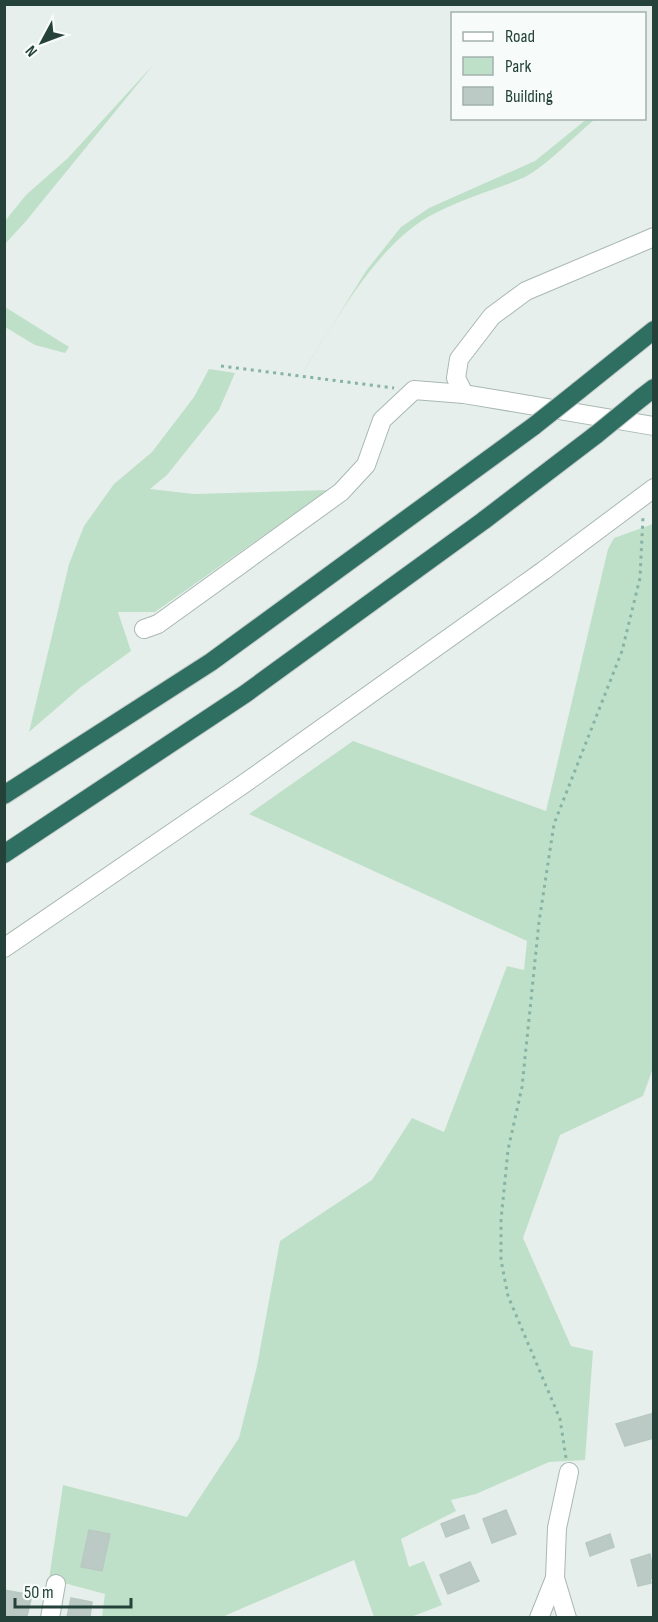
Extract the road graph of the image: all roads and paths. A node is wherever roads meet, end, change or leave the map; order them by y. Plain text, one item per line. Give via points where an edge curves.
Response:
1 (654, 237) edge
2 (654, 330) edge
3 (221, 366) dead end
4 (414, 390) junction
5 (647, 393) edge
6 (464, 394) junction
7 (654, 426) edge
8 (649, 491) edge
9 (144, 629) dead end
10 (4, 795) edge
11 (4, 854) edge
12 (4, 948) edge
13 (569, 1472) joint
14 (555, 1578) junction
15 (56, 1584) dead end
16 (50, 1617) edge
17 (539, 1617) edge
18 (567, 1617) edge

1 - 6 street via 526,291 492,316 459,359 456,378
2 - 10 highway, bridge via 534,426 212,662
3 - 4 path
4 - 6 street
4 - 9 street via 382,420 366,465 341,492 158,624
5 - 11 highway, bridge via 483,521 245,694
6 - 7 street
8 - 12 street via 245,783
8 - 13 path via 640,578 622,651 554,824 539,922 522,1087 508,1150 501,1220 501,1260 508,1296 560,1419
13 - 14 street via 557,1528
14 - 17 street
14 - 18 street
15 - 16 street

